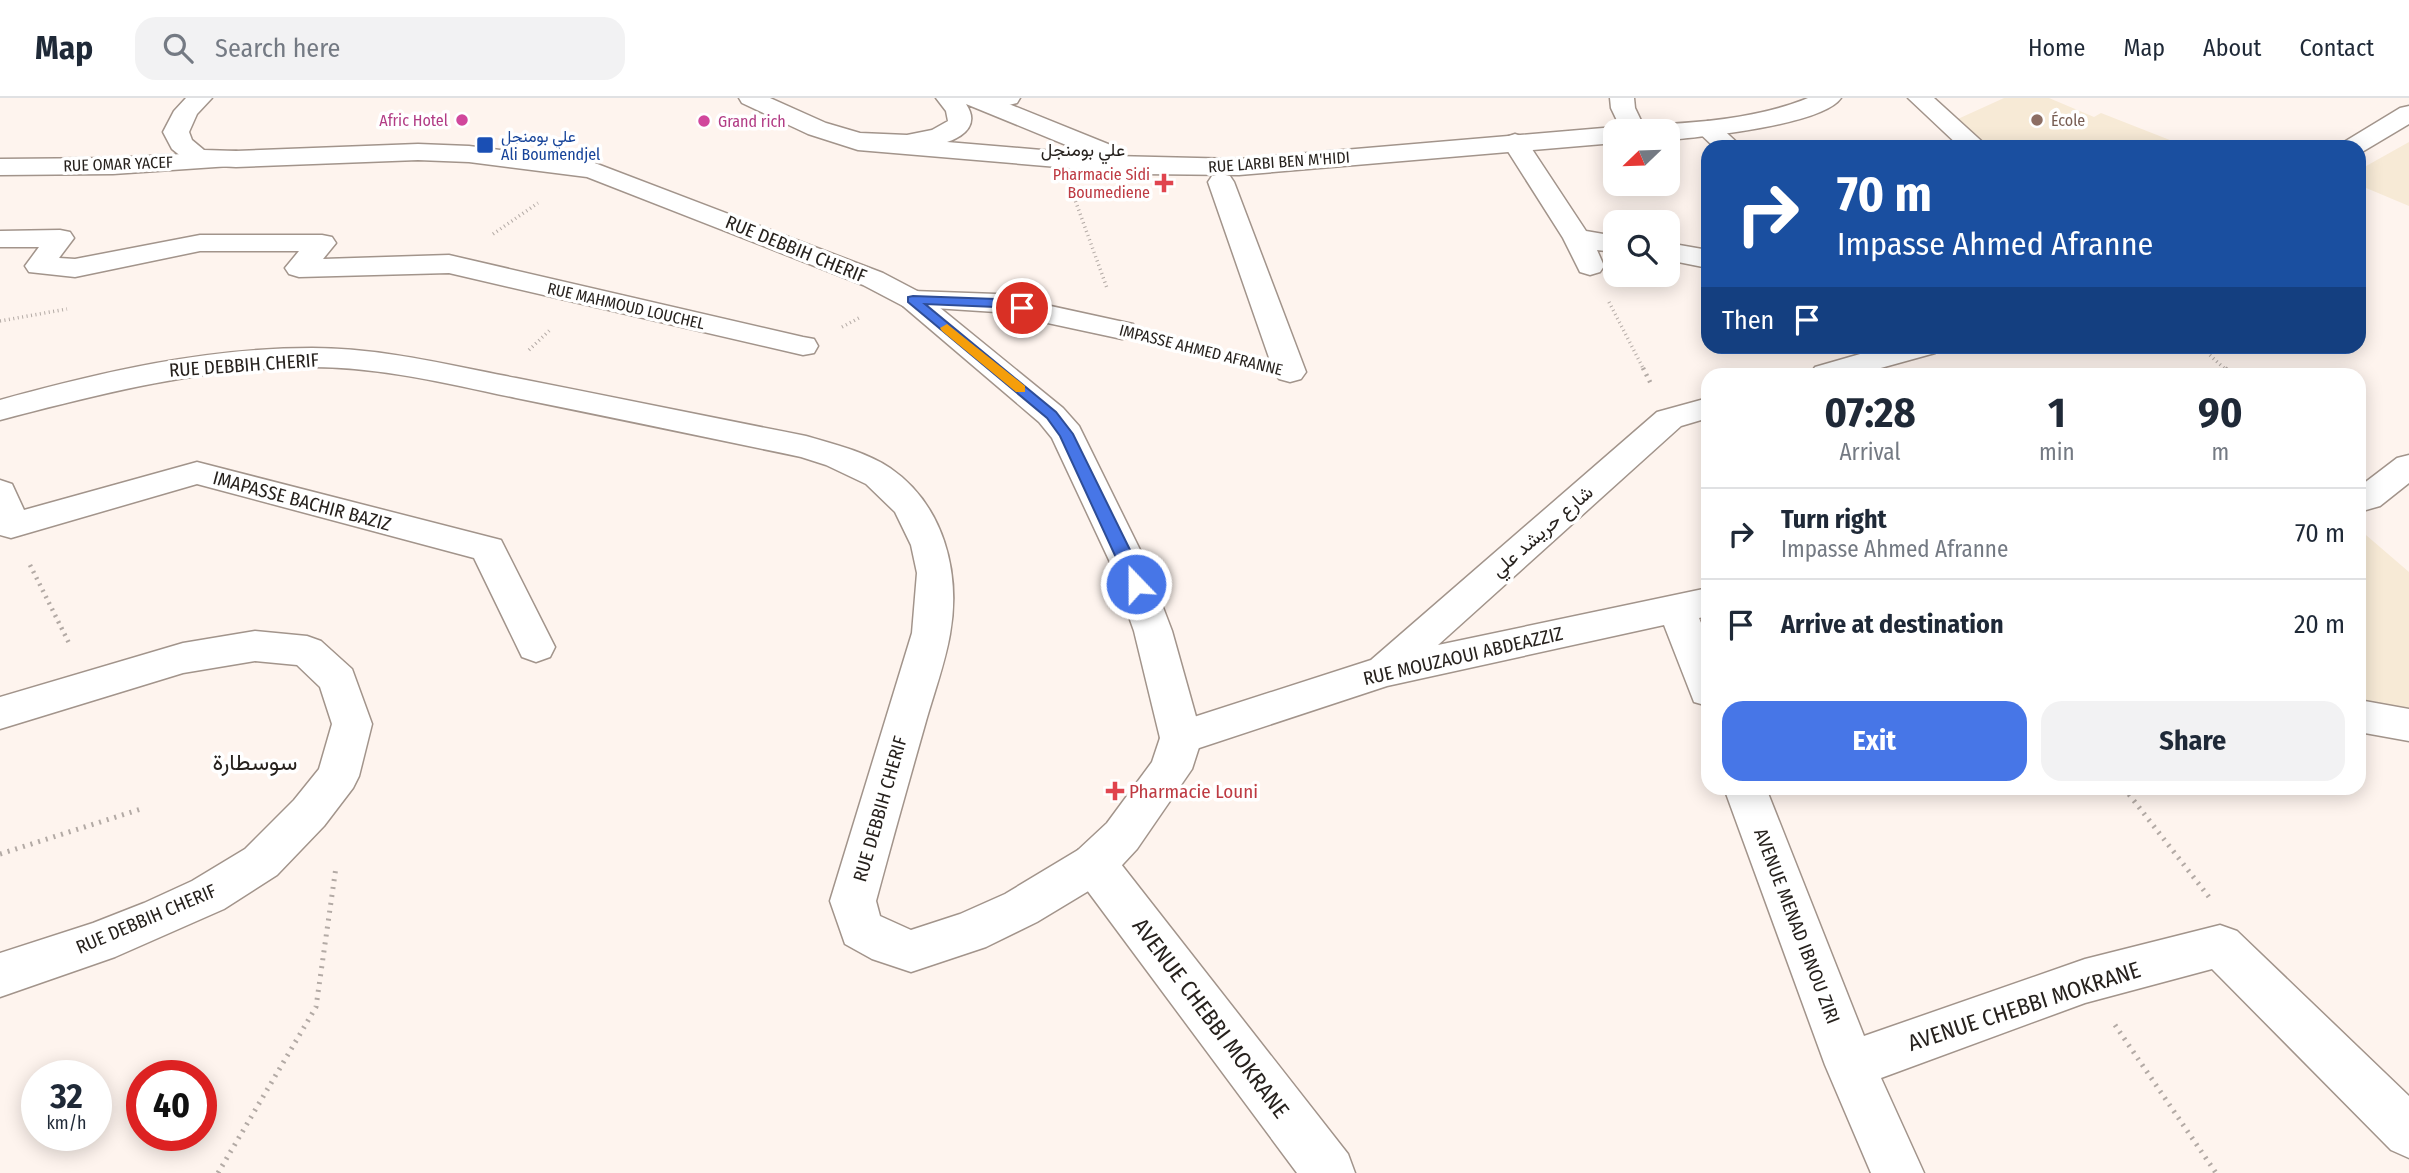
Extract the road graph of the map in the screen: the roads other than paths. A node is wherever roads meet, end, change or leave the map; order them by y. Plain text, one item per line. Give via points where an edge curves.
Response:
1 (200, 98) edge
2 (751, 98) edge
3 (948, 98) edge
4 (1622, 98) edge
5 (1829, 98) edge
6 (1920, 98) edge
7 (990, 100) edge
8 (2409, 113) edge
9 (1628, 119) edge
10 (1708, 130) junction
11 (1680, 131) edge
12 (1603, 136) edge
13 (1720, 140) edge
14 (1967, 140) edge
15 (2365, 140) edge
16 (858, 142) junction
17 (1516, 142) junction
18 (236, 159) junction
19 (1140, 166) junction
20 (0, 167) edge
21 (1221, 182) dead end
22 (1577, 238) junction
23 (0, 239) edge
24 (1603, 242) edge
25 (1680, 254) edge
26 (1701, 257) edge
27 (1590, 266) road end
28 (913, 300) junction
29 (1122, 330) road end
30 (803, 346) dead end
31 (1896, 354) edge
32 (1847, 368) edge
33 (1290, 372) road end
34 (0, 410) edge
35 (1701, 410) edge
36 (2409, 466) edge
37 (0, 492) edge
38 (2366, 498) edge
39 (1693, 606) edge
40 (536, 647) dead end
41 (1701, 651) edge
42 (1385, 671) junction
43 (0, 713) edge
44 (2366, 717) edge
45 (2409, 725) edge
46 (1181, 737) junction
47 (1748, 795) edge
48 (1094, 863) junction
49 (0, 975) edge
50 (1850, 1065) junction
51 (2409, 1132) edge
52 (1329, 1173) edge
53 (1898, 1173) edge

1 - 18 street, RUE DEBBIH CHERIF via 186,111 176,132 181,144 197,157
2 - 16 street via 829,134
3 - 16 street via 960,117 949,132 915,141
4 - 9 street
5 - 10 street via 1789,113
6 - 14 street
7 - 19 street
8 - 15 street
10 - 11 street
10 - 13 street
12 - 17 street, RUE LARBI BEN M'HIDI
16 - 19 street, RUE LARBI BEN M'HIDI
17 - 19 street, RUE LARBI BEN M'HIDI via 1239,167
17 - 22 street
18 - 20 street, RUE OMAR YACEF
18 - 28 street, RUE DEBBIH CHERIF via 418,152 506,157 592,170 873,279
21 - 33 street, IMPASSE AHMED AFRANNE
22 - 24 street
22 - 27 street
23 - 30 street, RUE MAHMOUD LOUCHEL via 60,238 39,266 75,268 200,243 322,243 299,268 449,264
25 - 26 street
28 - 29 street, IMPASSE AHMED AFRANNE via 996,303
28 - 46 street, RUE DEBBIH CHERIF via 1051,415 1067,434 1127,560 1153,631
31 - 32 street
34 - 48 street, RUE DEBBIH CHERIF via 159,371 246,361 360,360 838,457 878,476 910,506 929,545 935,573 931,633 853,901 861,929 911,951 970,932 1021,908
35 - 42 street, شارع حريشد علي via 1669,419
36 - 38 street
37 - 40 street, IMAPASSE BACHIR BAZIZ via 11,526 197,473 488,549
39 - 41 street
39 - 42 street, RUE MOUZAOUI ABDEAZZIZ
42 - 46 street, RUE MOUZAOUI ABDEAZZIZ
43 - 49 street, RUE DEBBIH CHERIF via 183,658 255,646 307,651 338,680 352,724 338,776 261,862 208,895 160,917 99,943
44 - 45 street
46 - 48 street, RUE DEBBIH CHERIF via 1171,769 1122,836
47 - 50 street, AVENUE MENAD IBNOU ZIRI
48 - 52 street, AVENUE CHEBBI MOKRANE
50 - 51 street, AVENUE CHEBBI MOKRANE via 2085,981 2220,946
50 - 53 street

